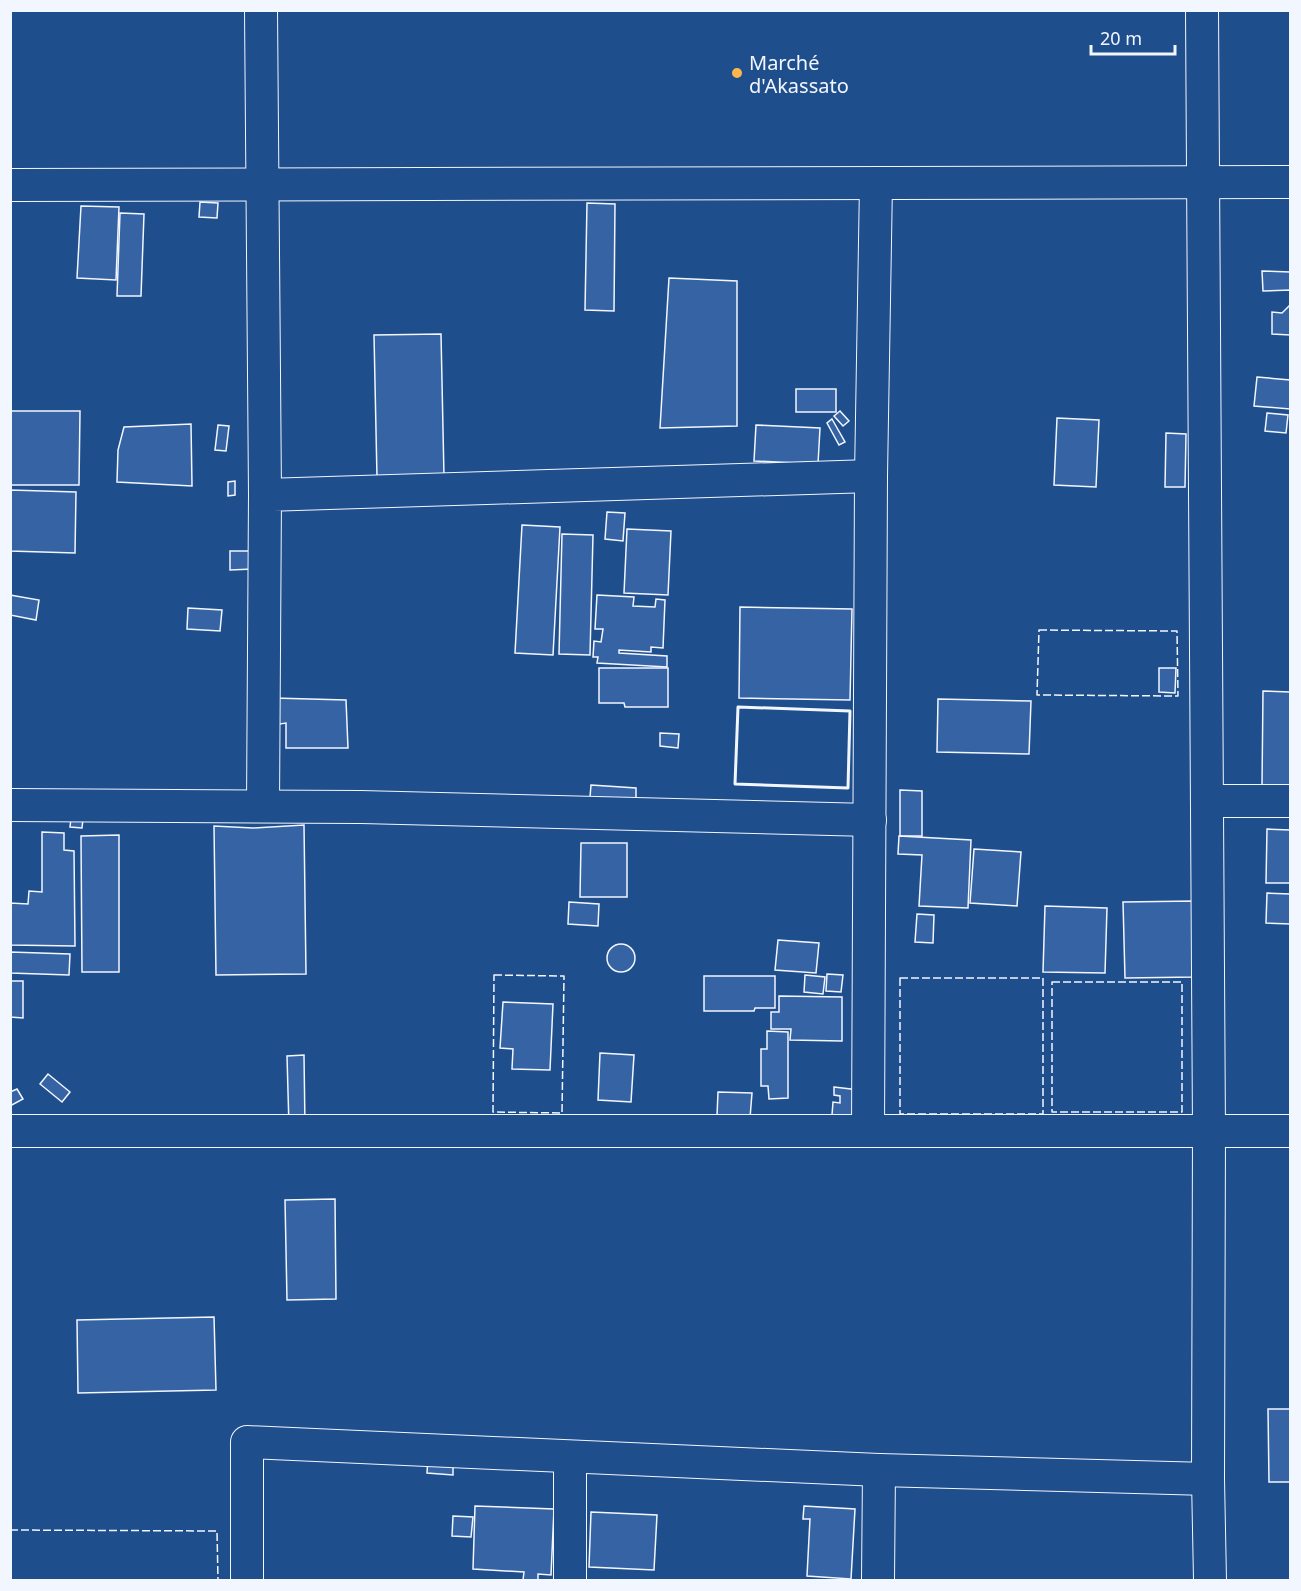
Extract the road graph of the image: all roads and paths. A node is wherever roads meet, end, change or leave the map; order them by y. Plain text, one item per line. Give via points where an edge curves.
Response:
1 (261, 10) edge
2 (1202, 10) edge
3 (1202, 182) junction
4 (1290, 182) edge
5 (876, 183) junction
6 (10, 184) edge
7 (262, 184) junction
8 (871, 476) junction
9 (265, 495) junction
10 (1207, 801) junction
11 (1290, 801) edge
12 (10, 805) edge
13 (263, 806) junction
14 (870, 820) junction
15 (10, 1131) edge
16 (868, 1131) junction
17 (1209, 1131) junction
18 (1290, 1131) edge
19 (570, 1456) junction
20 (879, 1470) junction
21 (1208, 1479) junction
22 (247, 1581) edge
23 (570, 1581) edge
24 (878, 1581) edge
25 (1210, 1581) edge

1 - 7 street
2 - 3 street
3 - 4 street
3 - 5 street
3 - 10 street
5 - 7 street
5 - 8 street
6 - 7 street
7 - 9 street
8 - 9 street
8 - 14 street
9 - 13 street
10 - 11 street
10 - 17 street
12 - 13 street
13 - 14 street
14 - 16 street
15 - 16 street
16 - 17 street
17 - 18 street
17 - 21 street
19 - 20 street
19 - 22 street via 247,1442
19 - 23 street
20 - 21 street
20 - 24 street
21 - 25 street

